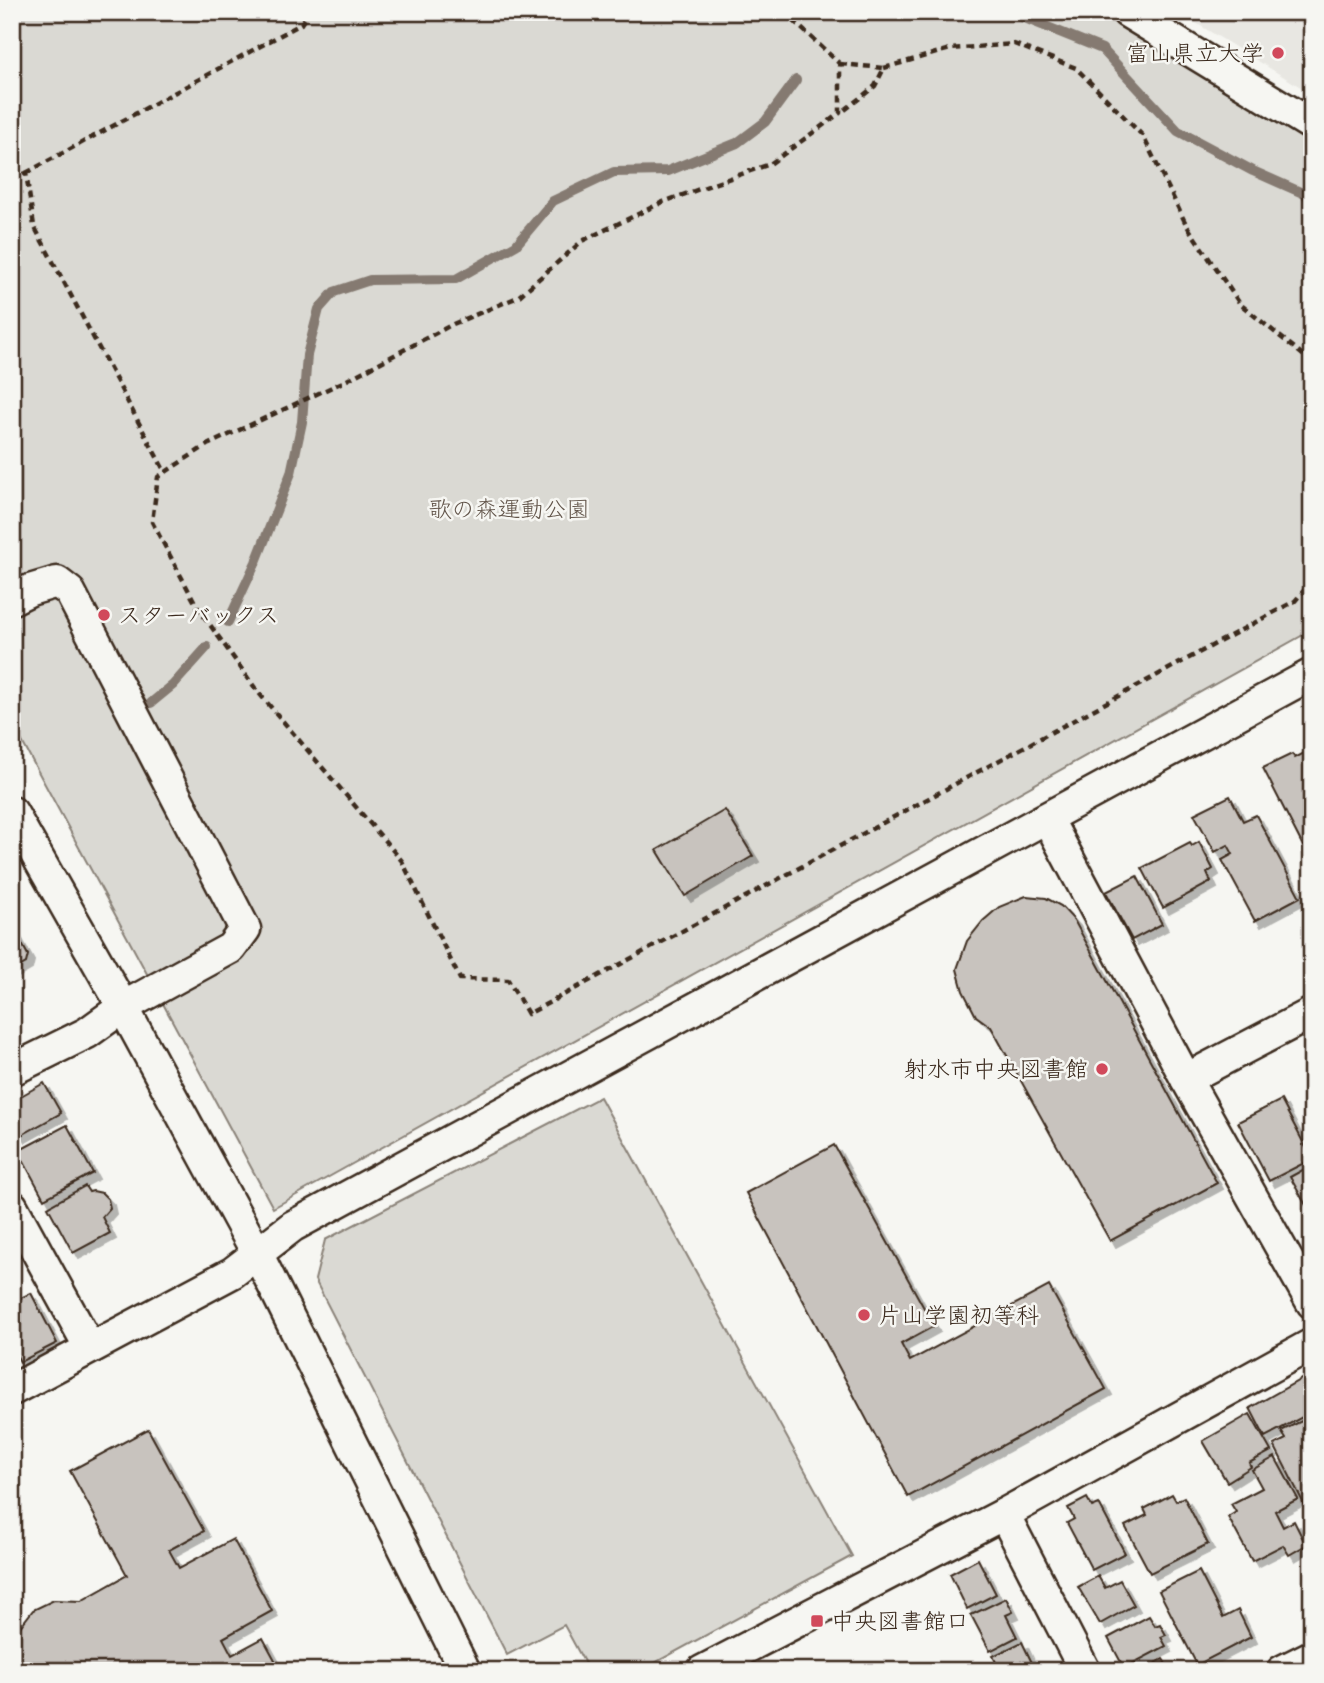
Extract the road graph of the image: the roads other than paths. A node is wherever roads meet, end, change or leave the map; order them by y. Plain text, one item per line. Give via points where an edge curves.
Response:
1 (1127, 12) edge
2 (1312, 125) edge
3 (12, 600) edge
4 (1312, 674) edge
5 (12, 813) edge
6 (1047, 818) junction
7 (123, 1007) junction
8 (1312, 1013) edge
9 (12, 1070) edge
10 (1186, 1079) junction
11 (12, 1206) edge
12 (258, 1255) junction
13 (1312, 1303) edge
14 (1312, 1344) edge
15 (90, 1348) junction
16 (12, 1390) edge
17 (1004, 1514) junction
18 (1312, 1656) edge
19 (465, 1671) edge
20 (702, 1671) edge
21 (1085, 1671) edge
22 (1282, 1671) edge

1 - 2 street
3 - 7 street via 57,582 70,592 246,929 231,948
4 - 6 street
5 - 7 street
6 - 10 street
6 - 12 street via 293,1226
7 - 9 street via 87,1034
7 - 12 street
8 - 10 street
10 - 13 street
11 - 15 street
12 - 15 street
12 - 19 street
14 - 17 street
15 - 16 street
17 - 20 street
17 - 21 street
18 - 22 street

